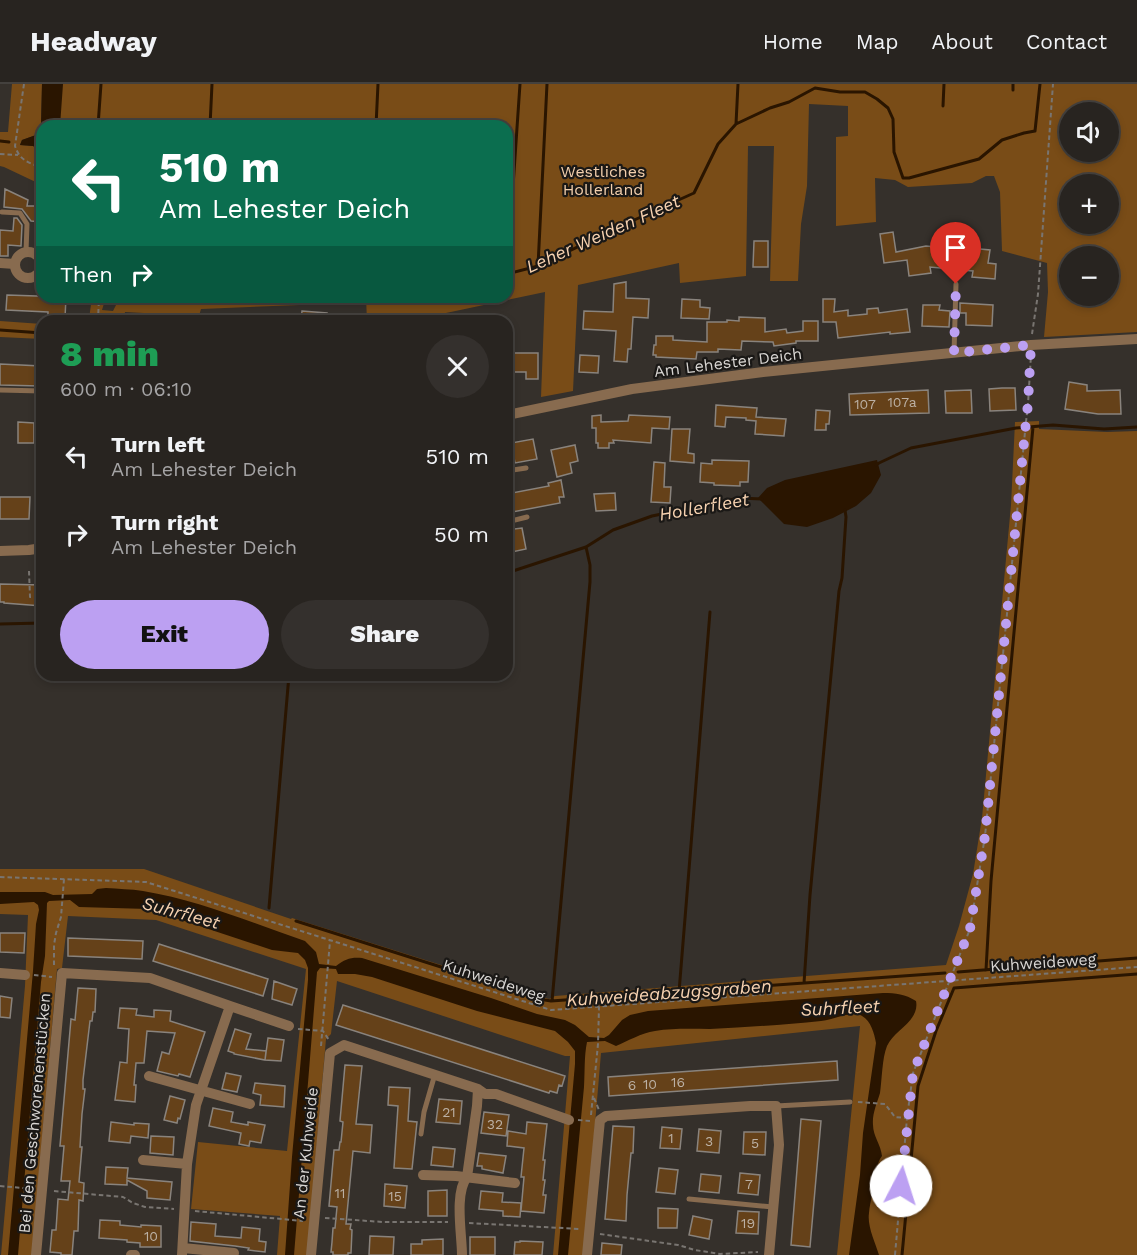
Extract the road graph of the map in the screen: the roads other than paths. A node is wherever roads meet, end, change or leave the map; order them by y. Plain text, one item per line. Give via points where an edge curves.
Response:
1 (2, 212) dead end
2 (26, 252) junction
3 (36, 254) edge
4 (0, 263) edge
5 (15, 264) junction
6 (36, 278) edge
7 (956, 284) dead end
8 (1137, 339) edge
9 (954, 353) junction
10 (0, 390) edge
11 (36, 391) edge
12 (513, 414) edge
13 (526, 468) dead end
14 (513, 470) edge
15 (527, 517) dead end
16 (513, 520) edge
17 (36, 549) edge
18 (0, 551) edge
19 (0, 973) edge
20 (25, 975) road end
21 (230, 1006) junction
22 (293, 1027) road end
23 (435, 1074) junction
24 (149, 1076) dead end
25 (478, 1089) junction
26 (202, 1091) junction
27 (850, 1102) dead end
28 (250, 1104) dead end
29 (776, 1106) junction
30 (568, 1120) dead end
31 (421, 1134) dead end
32 (143, 1160) dead end
33 (187, 1164) junction
34 (423, 1175) dead end
35 (466, 1177) junction
36 (515, 1183) dead end
37 (689, 1199) dead end
38 (773, 1207) junction
39 (182, 1252) edge
40 (234, 1253) dead end
41 (769, 1254) edge
42 (36, 1255) edge
43 (311, 1255) edge
44 (462, 1255) edge
45 (587, 1255) edge

1 - 2 lane via 20,213 27,224
2 - 3 street
2 - 5 street via 18,256
4 - 5 street
5 - 6 street via 20,275
7 - 9 lane
8 - 9 street, Am Lehester Deich
9 - 12 street, Am Lehester Deich via 632,389
10 - 11 lane
13 - 14 lane
15 - 16 lane
17 - 18 street
19 - 20 street
21 - 22 street
21 - 26 street
21 - 42 street, Bei den Geschworenenstücken via 150,978 62,973 37,1190
23 - 25 street
23 - 31 lane
23 - 43 street, An der Kuhweide via 344,1045 330,1053 310,1219
24 - 26 street
25 - 30 street
25 - 35 street
26 - 28 street
26 - 33 street via 196,1105
27 - 29 lane
29 - 38 street via 779,1145
29 - 45 street via 606,1116 600,1120
32 - 33 street
33 - 39 street
34 - 35 street
35 - 36 street
35 - 44 street via 459,1212
37 - 38 lane
38 - 41 street
39 - 40 street

